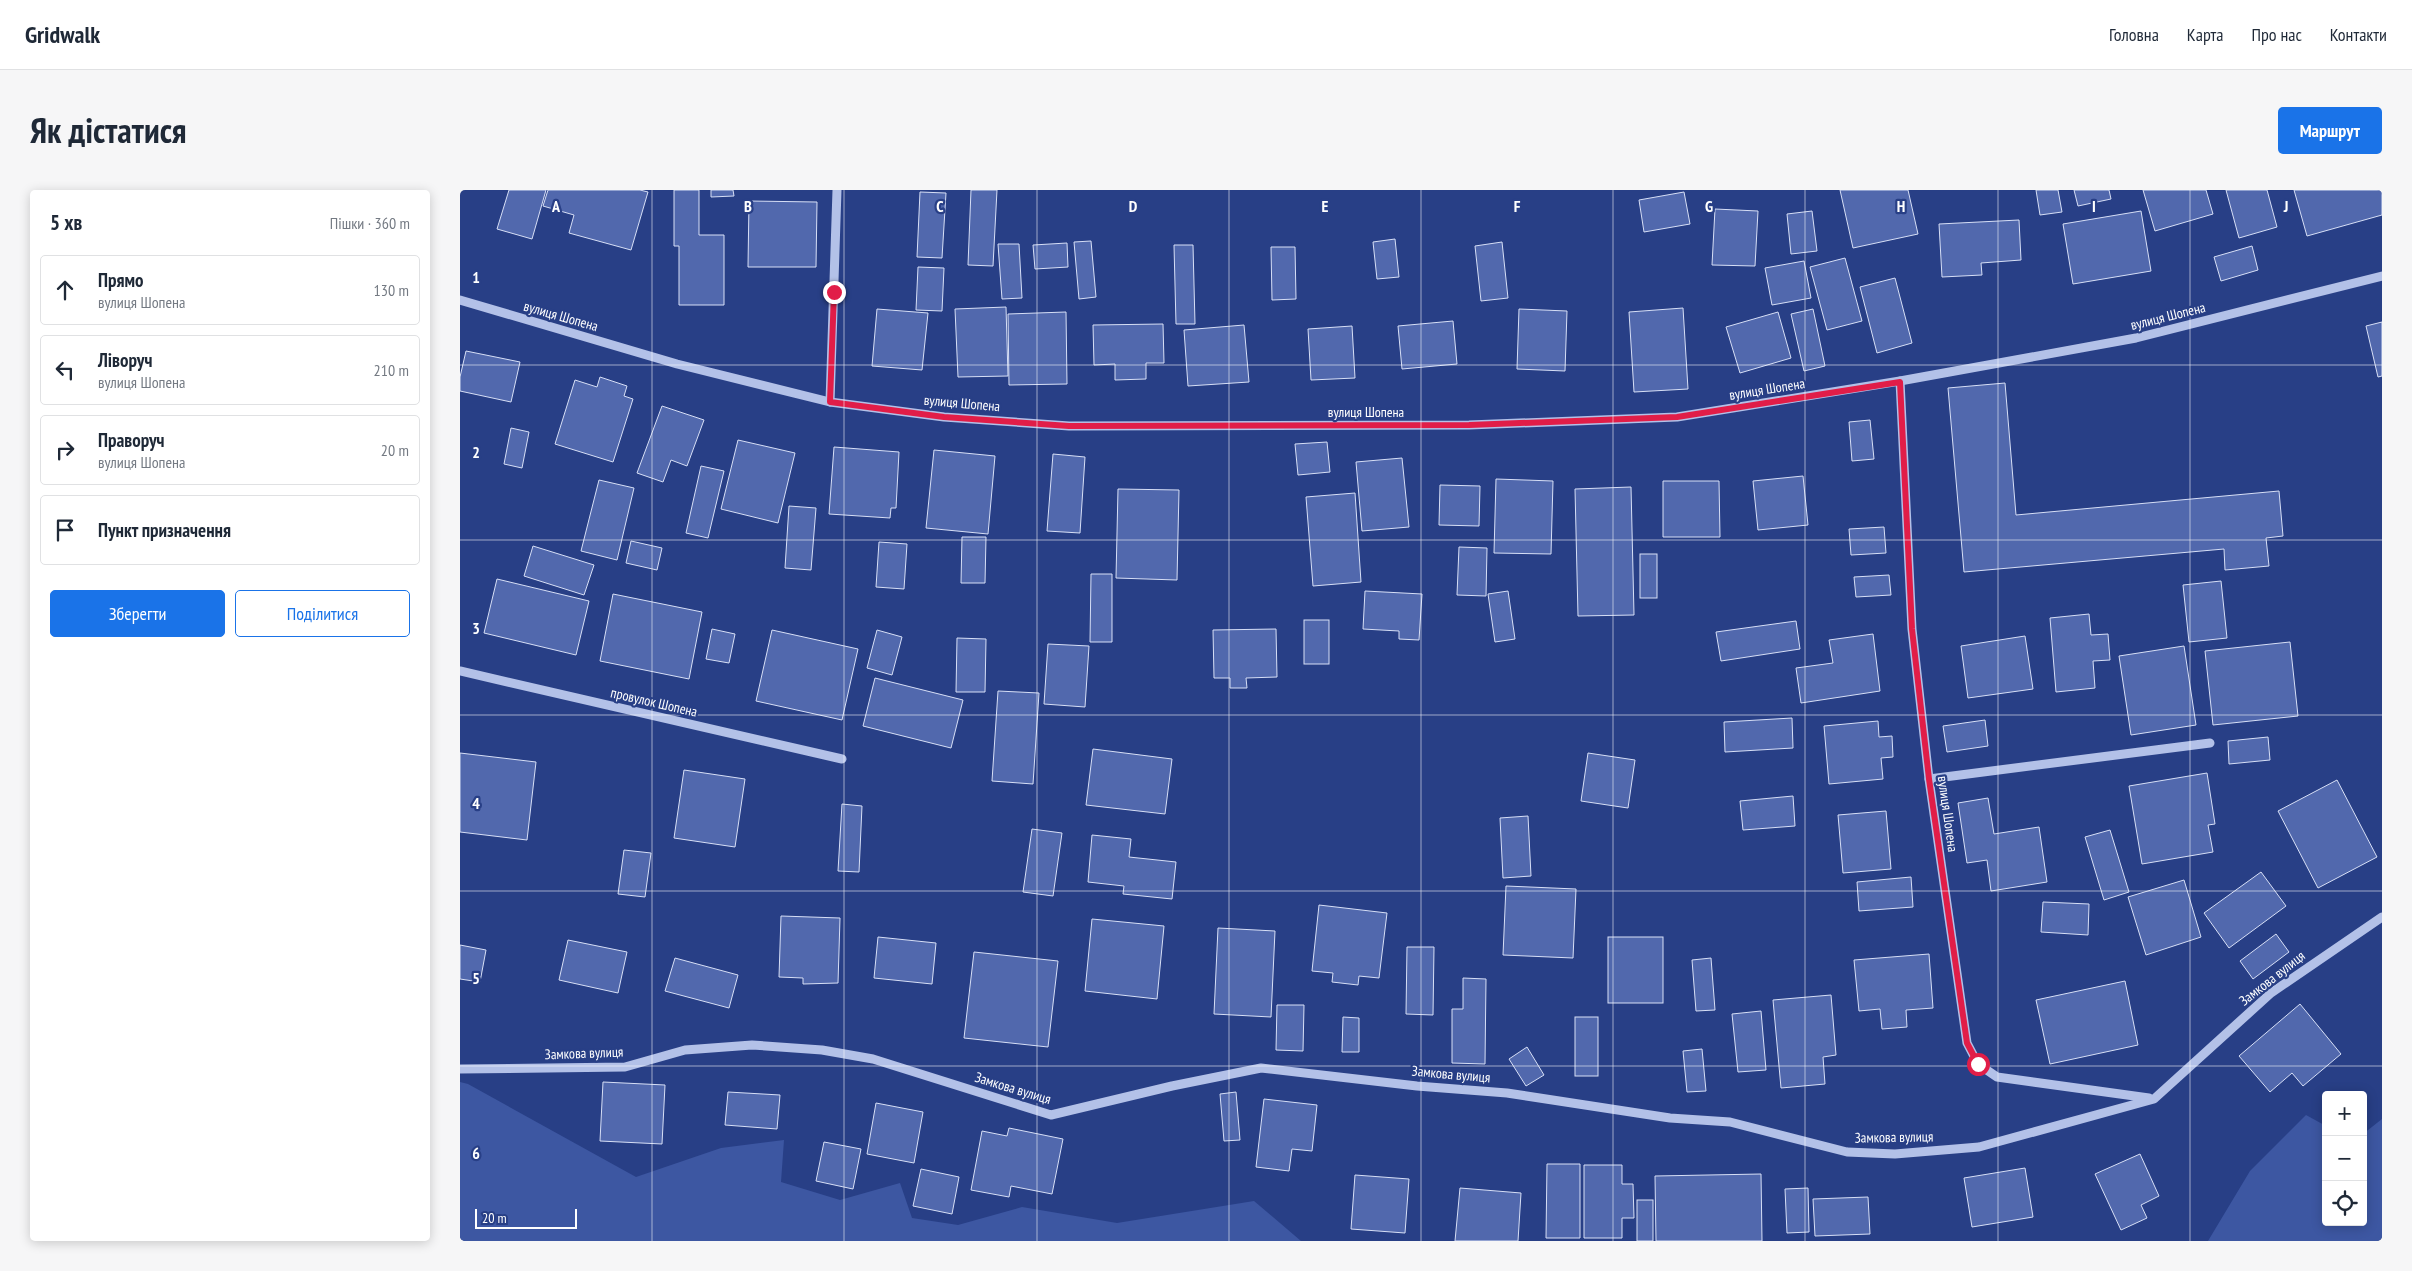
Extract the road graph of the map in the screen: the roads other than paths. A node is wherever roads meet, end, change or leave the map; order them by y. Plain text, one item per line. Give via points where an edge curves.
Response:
1 (837, 190) edge
2 (2382, 276) edge
3 (460, 300) edge
4 (1900, 382) junction
5 (830, 402) junction
6 (460, 671) edge
7 (2210, 743) dead end
8 (842, 759) dead end
9 (1929, 779) junction
10 (2382, 917) edge
11 (460, 1069) edge
12 (2154, 1099) junction

1 - 5 street
2 - 4 street, вулиця Шопена via 2136,338
3 - 5 street, вулиця Шопена via 677,364
4 - 5 street, вулиця Шопена via 1677,417 1469,425 1069,426 944,417
4 - 9 street, вулиця Шопена via 1912,629
6 - 8 street, провулок Шопена
7 - 9 street
9 - 12 street, вулиця Шопена via 1971,1054 1987,1072 1997,1077
10 - 12 street, Замкова вулиця via 2271,993
11 - 12 street, Замкова вулиця via 625,1067 685,1050 752,1045 822,1050 873,1059 1051,1115 1261,1068 1507,1093 1670,1118 1730,1122 1846,1152 1895,1154 1979,1147

